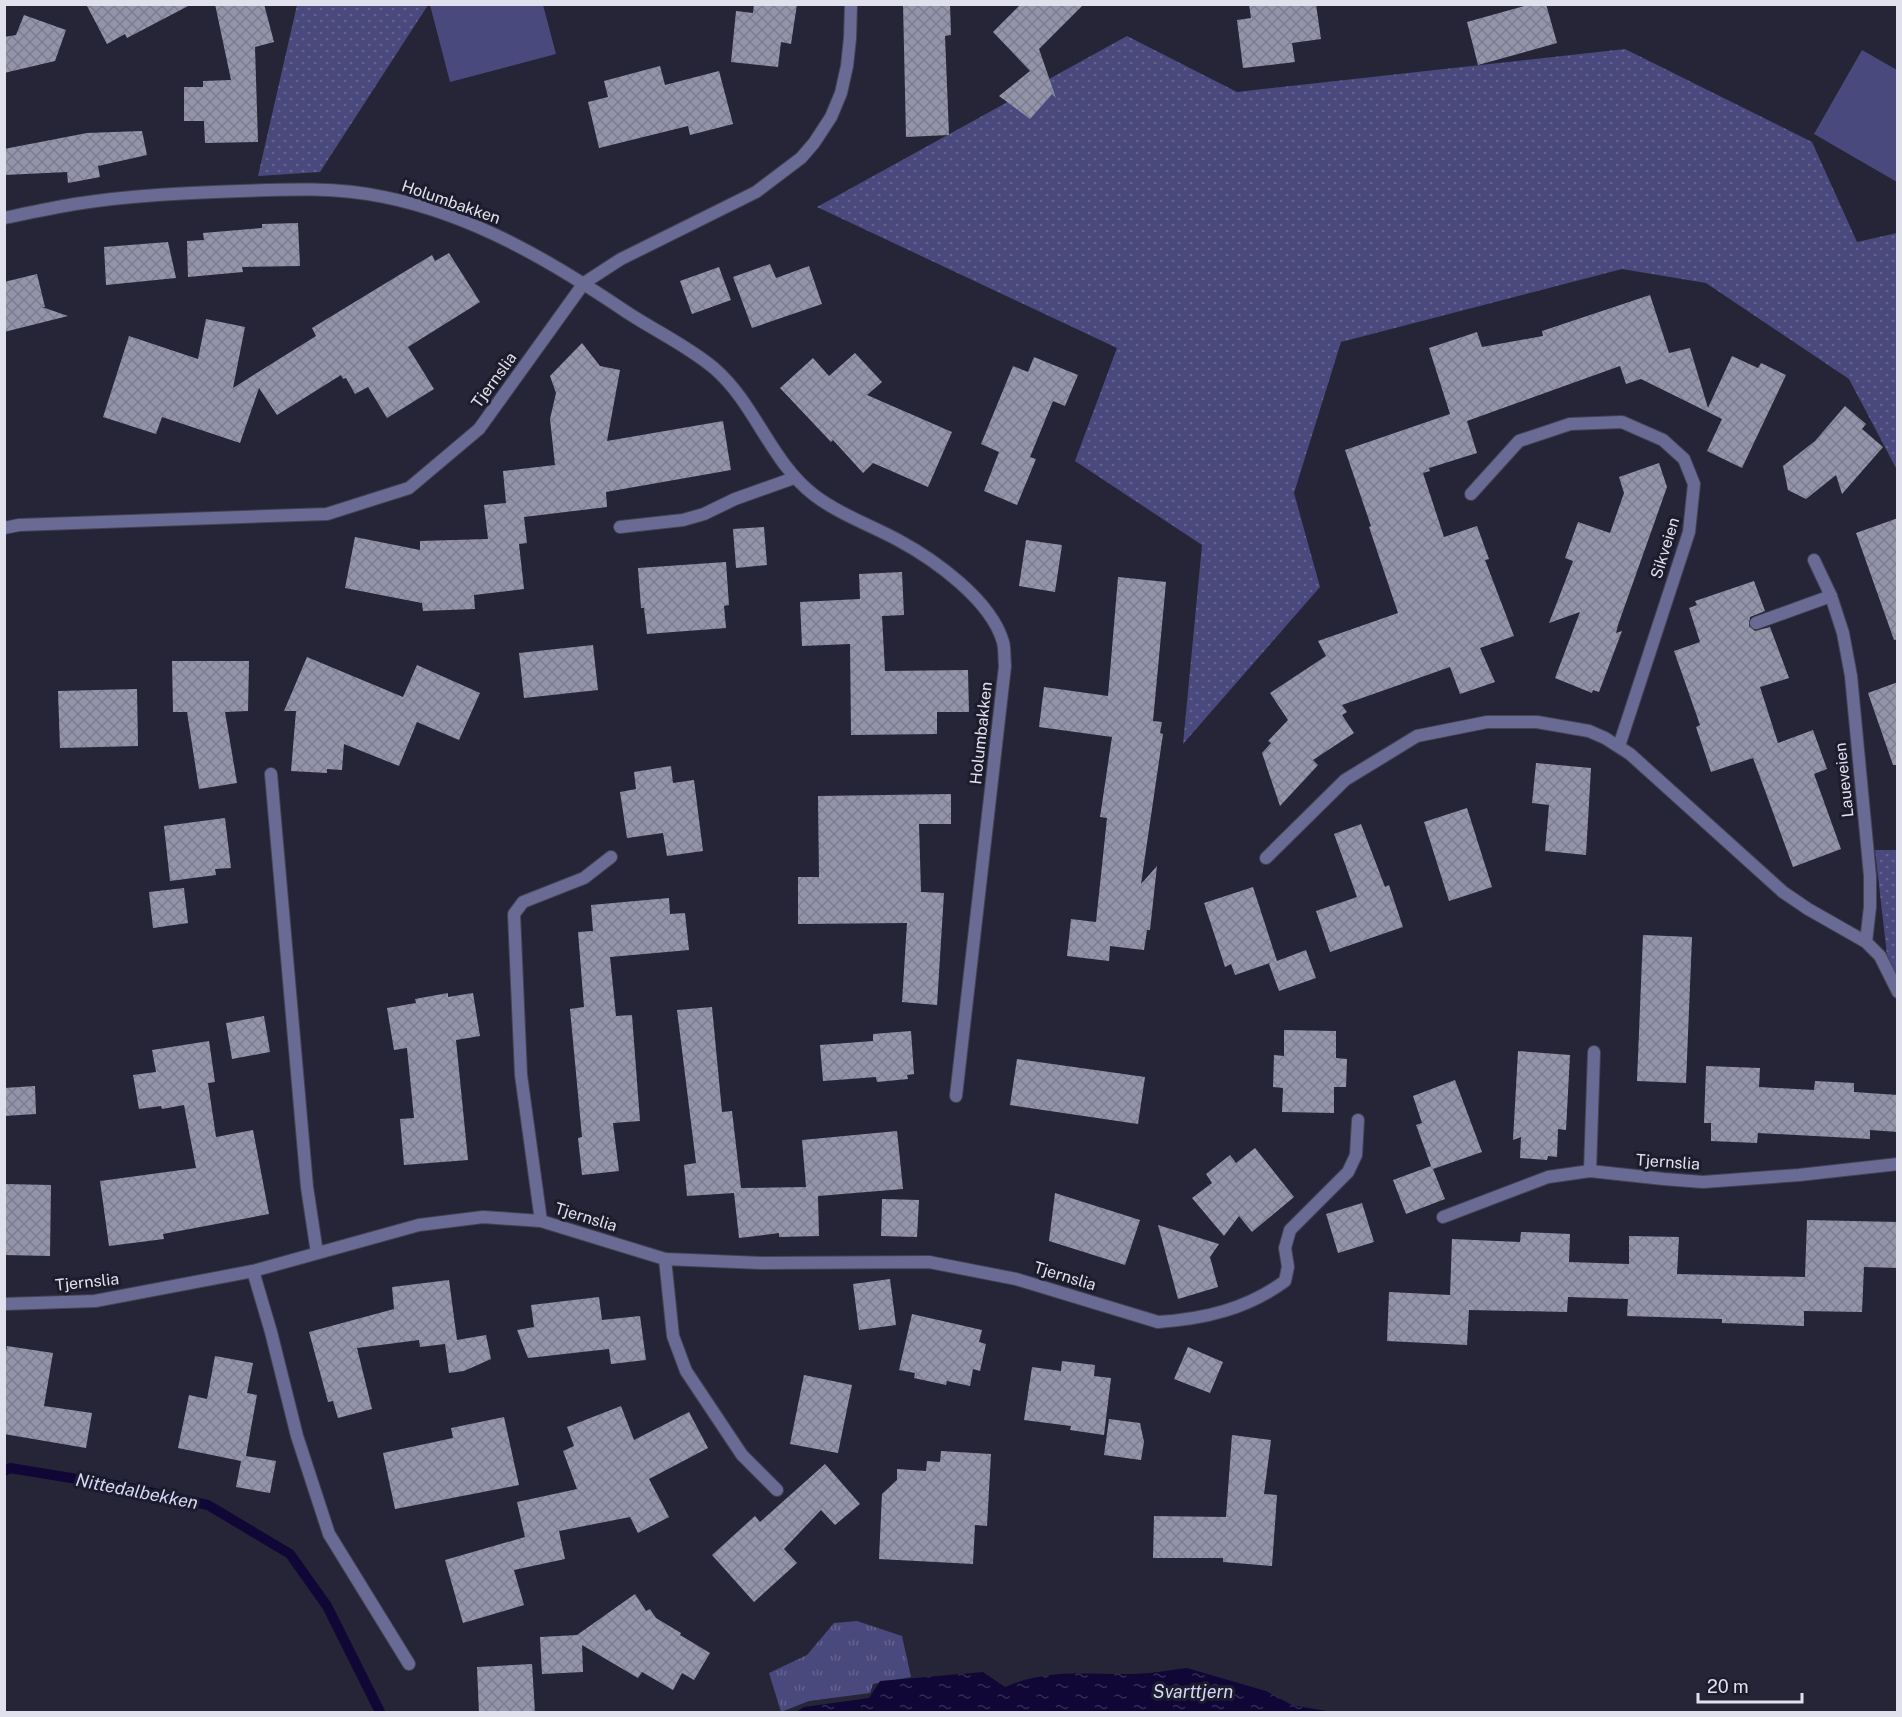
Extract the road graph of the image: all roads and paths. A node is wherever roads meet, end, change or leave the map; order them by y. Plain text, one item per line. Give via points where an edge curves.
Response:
1 (851, 4) edge
2 (4, 218) edge
3 (584, 283) junction
4 (794, 478) junction
5 (1471, 494) dead end
6 (620, 527) dead end
7 (4, 528) edge
8 (1814, 561) dead end
9 (1831, 596) junction
10 (1756, 622) dead end
11 (1619, 746) junction
12 (271, 774) dead end
13 (611, 857) dead end
14 (1266, 858) dead end
15 (1866, 942) junction
16 (1898, 992) edge
17 (1594, 1052) dead end
18 (956, 1096) dead end
19 (1358, 1120) dead end
20 (1898, 1164) edge
21 (1590, 1171) junction
22 (1443, 1217) dead end
23 (542, 1221) junction
24 (317, 1253) junction
25 (665, 1259) junction
26 (253, 1271) junction
27 (4, 1304) edge
28 (777, 1490) dead end
29 (409, 1664) dead end

1 - 3 street, Tjernslia via 841,93 831,117 801,158 756,192 621,259
2 - 3 street, Holumbakken via 136,197 268,190 344,191 437,211 494,233
3 - 4 street, Holumbakken via 716,369 738,393
3 - 7 street, Tjernslia via 478,429 409,488 327,514
4 - 6 street via 683,520
4 - 18 street, Holumbakken via 816,497 935,563 979,603 1003,643 1005,666
5 - 11 street, Sikveien via 1519,441 1570,424 1622,422 1663,440 1684,459 1694,484 1689,532
8 - 9 street, Laueveien
9 - 10 street
9 - 15 street, Laueveien via 1851,676 1870,876
11 - 14 street via 1589,732 1517,721 1487,722 1417,736 1345,780
11 - 15 street via 1783,892
12 - 24 street via 307,1187
13 - 23 street via 584,878 523,902 514,914 521,1074
15 - 16 street via 1880,956
17 - 21 street
19 - 25 street, Tjernslia via 1356,1155 1348,1172 1290,1230 1285,1248 1285,1281 1239,1307 1188,1320 1158,1322 1016,1279 929,1262
20 - 21 street, Tjernslia via 1703,1182
21 - 22 street, Tjernslia via 1548,1177
23 - 24 street, Tjernslia via 483,1217 419,1225
23 - 25 street, Tjernslia
24 - 26 street, Tjernslia
25 - 28 street via 673,1336 686,1371 742,1455
26 - 27 street, Tjernslia via 95,1301
26 - 29 street via 297,1436 329,1534

